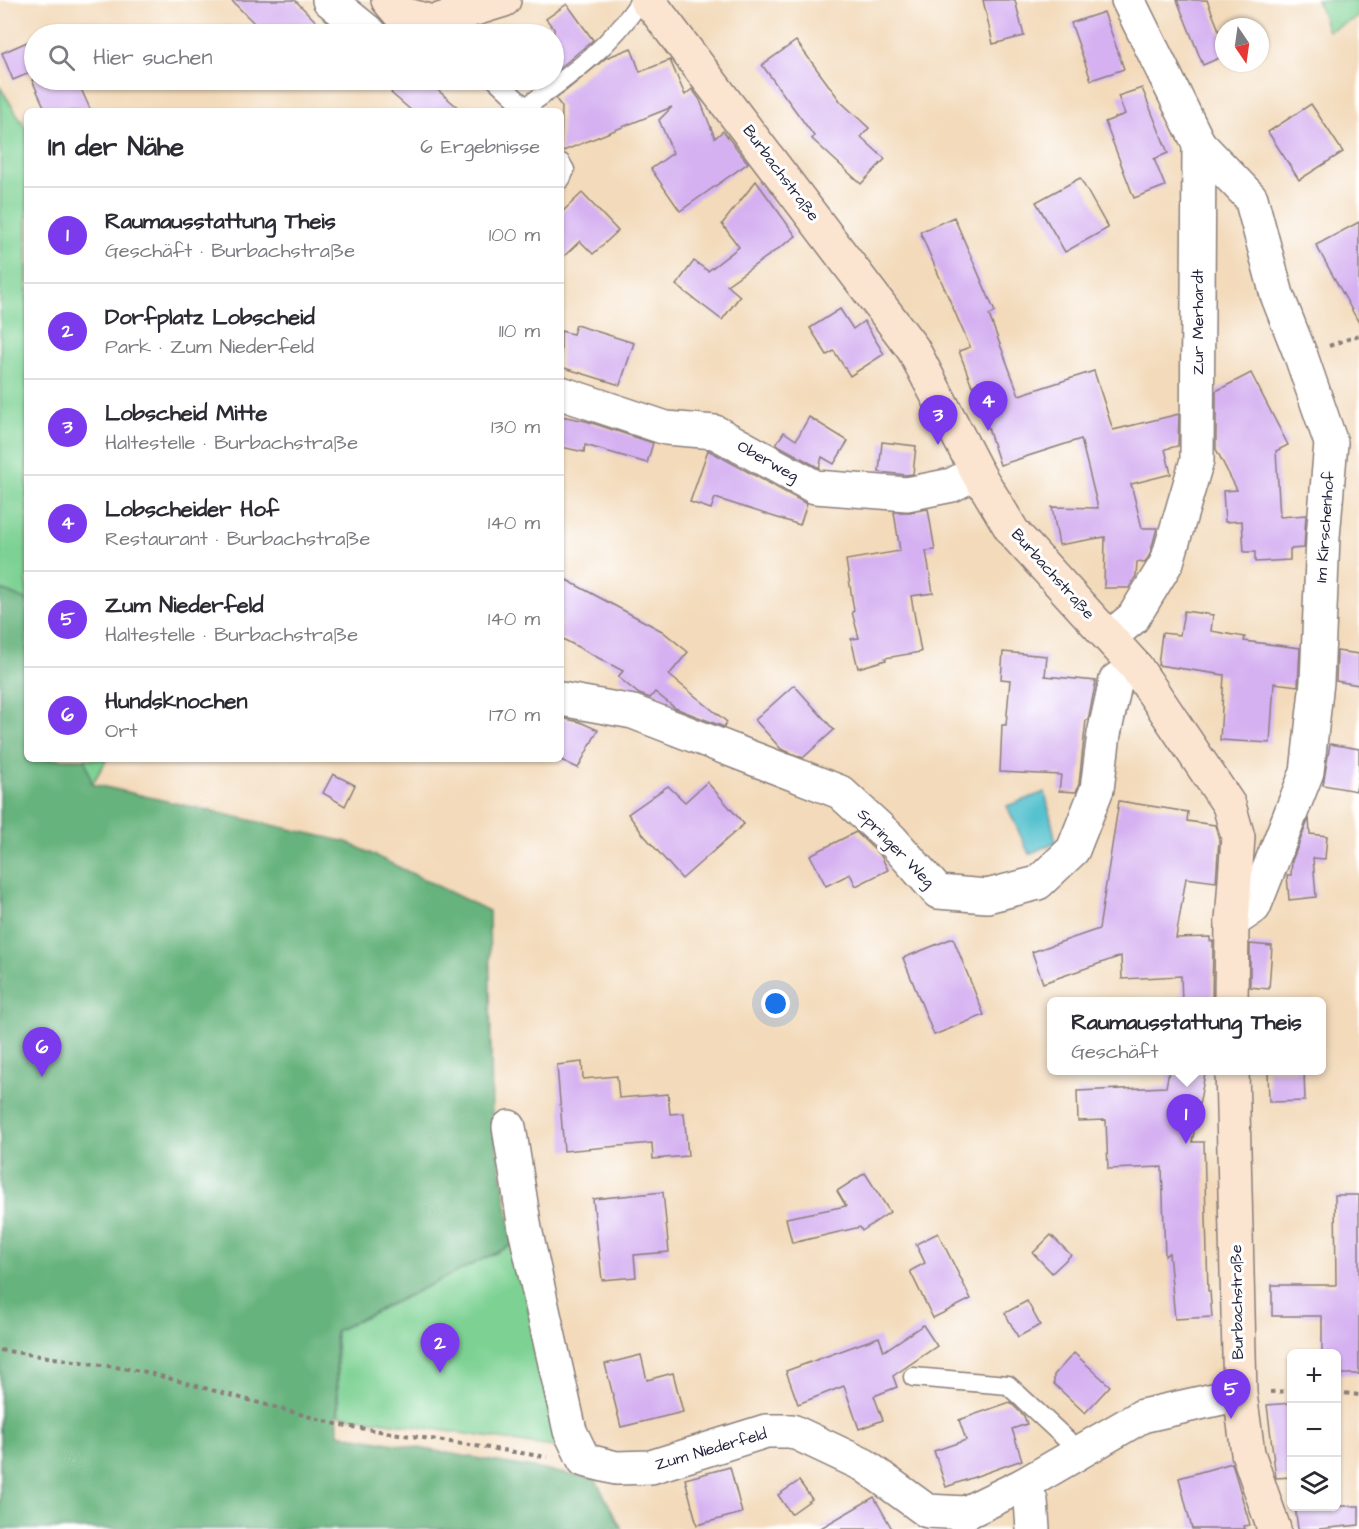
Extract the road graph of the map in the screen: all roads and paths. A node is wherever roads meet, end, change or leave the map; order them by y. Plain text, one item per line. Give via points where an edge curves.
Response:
1 (329, 0) edge
2 (504, 0) edge
3 (641, 0) edge
4 (646, 0) edge
5 (1128, 0) edge
6 (393, 6) edge
7 (359, 24) edge
8 (380, 24) edge
9 (431, 24) edge
10 (449, 24) edge
11 (564, 80) edge
12 (507, 90) edge
13 (551, 90) edge
14 (526, 108) edge
15 (528, 108) edge
16 (1200, 144) junction
17 (564, 394) edge
18 (977, 472) junction
19 (1110, 637) junction
20 (1136, 667) junction
21 (564, 700) edge
22 (1232, 922) junction
23 (1231, 997) edge
24 (1232, 1075) edge
25 (509, 1127) dead end
26 (0, 1350) edge
27 (913, 1377) dead end
28 (1341, 1393) edge
29 (1240, 1394) junction
30 (1359, 1395) edge
31 (1080, 1452) junction
32 (584, 1460) junction
33 (1023, 1485) junction
34 (1033, 1529) edge
35 (1274, 1529) edge

1 - 7 street
2 - 10 street
3 - 11 lane via 607,44
4 - 18 street, Burbachstraße via 913,349
5 - 16 street, Zur Merhardt
6 - 8 street
6 - 9 street
12 - 14 lane
13 - 15 lane
16 - 19 street, Zur Merhardt via 1197,460 1167,562 1133,618
16 - 22 street, Im Kirschenhof via 1251,198 1277,295 1331,444 1317,682 1307,772 1254,907
17 - 18 street, Oberweg via 666,428 715,432 815,487 907,494 952,485
18 - 19 street, Burbachstraße via 1013,532
19 - 20 street, Burbachstraße
20 - 21 street, Springer Weg via 1116,680 1097,789 1073,850 1038,883 987,896 938,892 891,839 840,792 633,712
20 - 22 street, Burbachstraße via 1229,806 1238,837
22 - 23 street, Burbachstraße
24 - 29 street, Burbachstraße
25 - 32 street via 525,1229 570,1431
26 - 32 path via 142,1371 340,1425
27 - 31 lane via 1008,1386
28 - 30 path
29 - 31 street, Zum Niederfeld via 1142,1416
29 - 35 street, Burbachstraße via 1248,1453
31 - 33 street, Zum Niederfeld
32 - 33 street, Zum Niederfeld via 616,1468 651,1467 766,1431 792,1431 864,1465 927,1511 965,1513
33 - 34 street via 1031,1502

